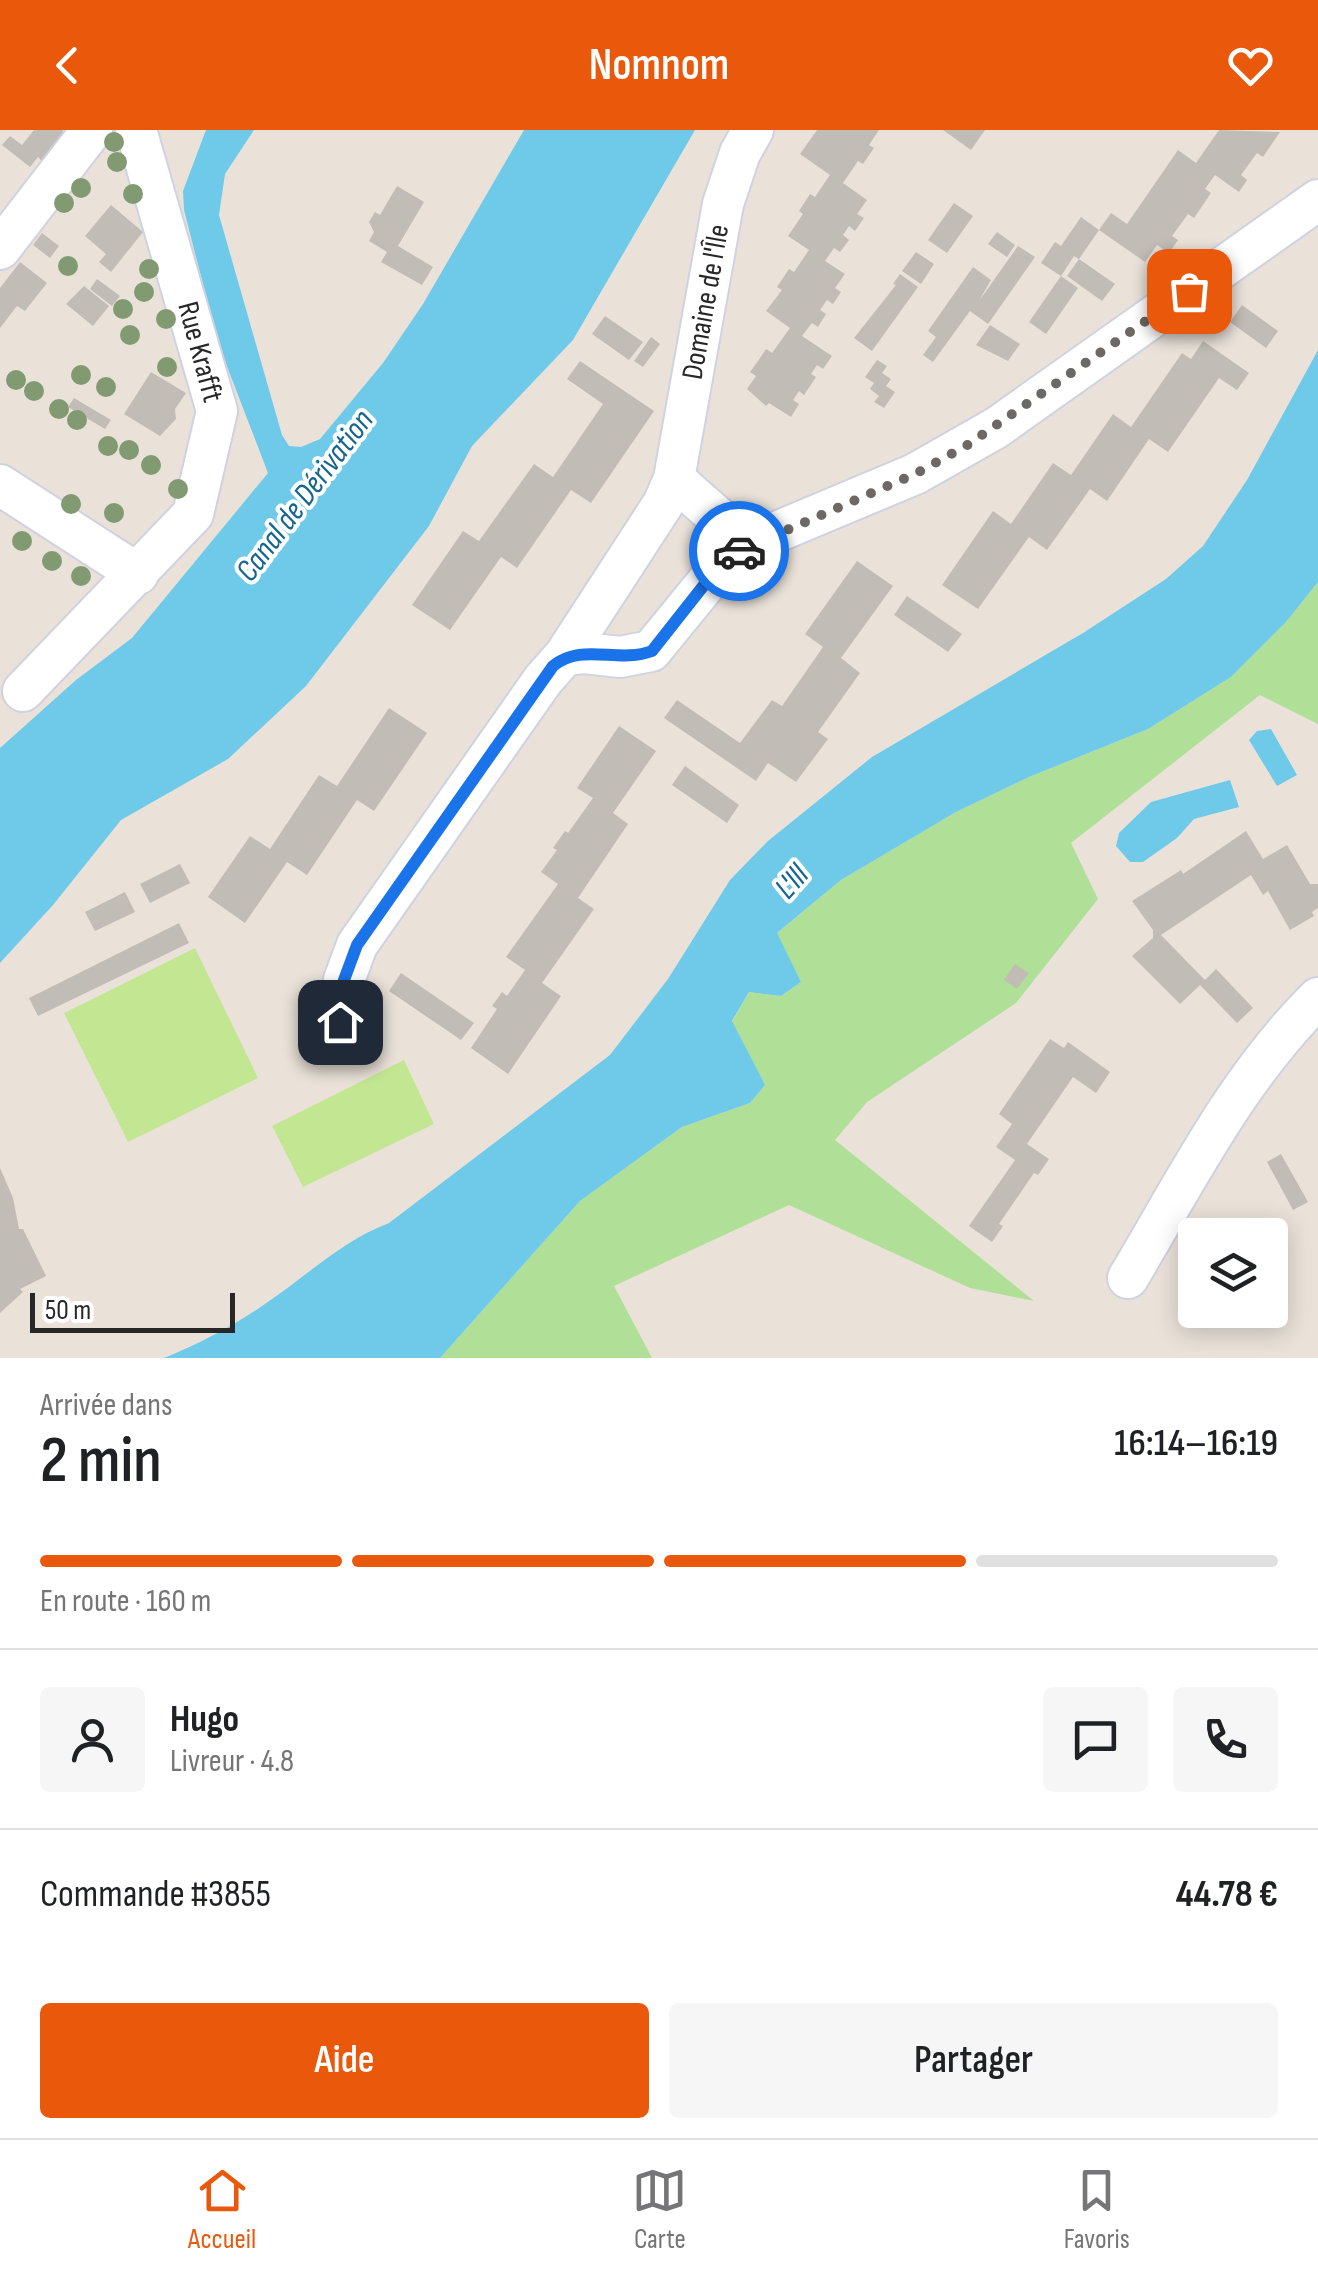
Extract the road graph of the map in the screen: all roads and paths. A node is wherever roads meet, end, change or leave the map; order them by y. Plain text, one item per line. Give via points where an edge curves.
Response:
1 (92, 130) edge
2 (136, 130) edge
3 (753, 130) edge
4 (1318, 200) edge
5 (0, 249) edge
6 (674, 478) junction
7 (0, 485) edge
8 (748, 544) junction
9 (138, 574) junction
10 (565, 655) junction
11 (24, 691) dead end
12 (1318, 998) edge
13 (340, 1022) dead end
14 (1128, 1278) dead end

1 - 5 street
2 - 9 street, Rue Krafft via 217,411 193,514
3 - 6 street, Domaine de l'Île via 723,204
4 - 8 street via 996,428 915,474
6 - 8 street
6 - 10 street, Domaine de l'Île
7 - 9 street
8 - 10 street via 708,580 652,651 620,658
9 - 11 street, Rue Krafft
10 - 13 street, Domaine de l'Île via 357,945 344,980
12 - 14 street via 1243,1086

